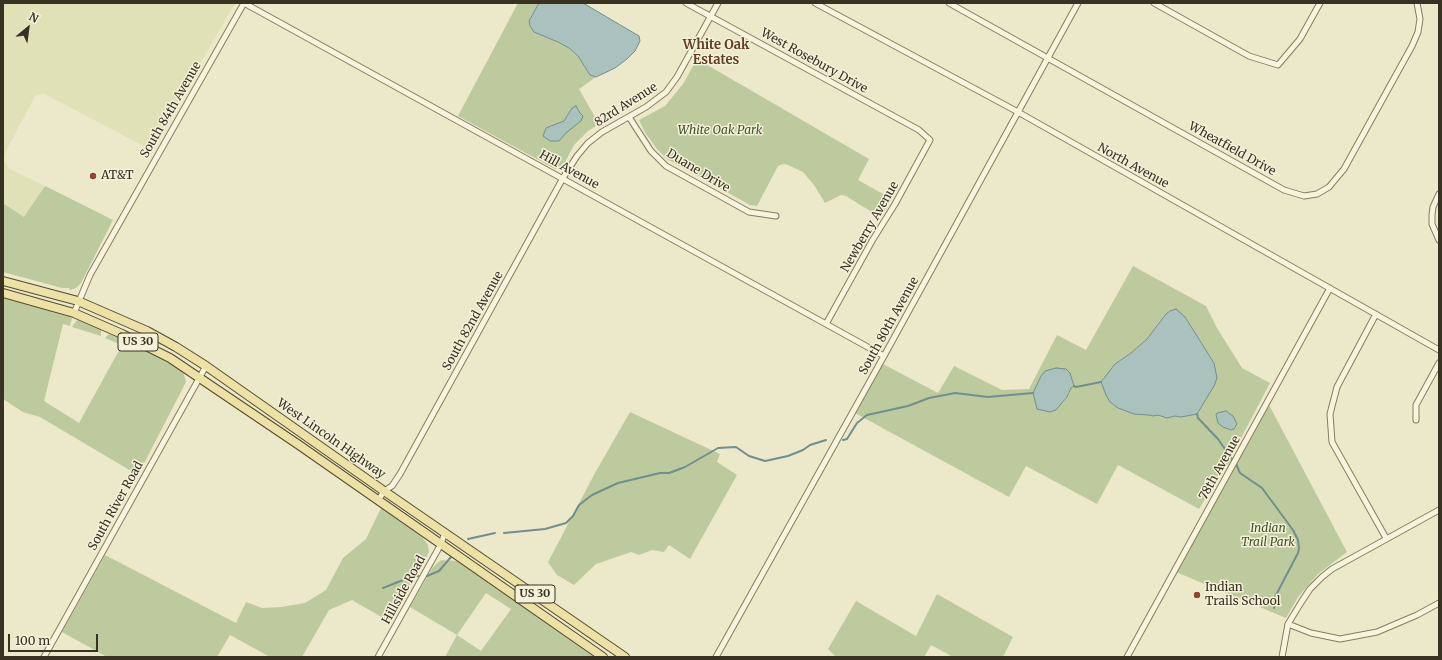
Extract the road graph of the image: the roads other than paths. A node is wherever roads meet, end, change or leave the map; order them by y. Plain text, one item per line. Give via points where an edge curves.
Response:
1 (244, 3) edge
2 (686, 3) edge
3 (718, 3) edge
4 (815, 3) edge
5 (949, 3) edge
6 (1078, 3) edge
7 (1154, 3) edge
8 (1320, 3) edge
9 (1417, 4) edge
10 (710, 16) junction
11 (1048, 58) junction
12 (1018, 112) junction
13 (629, 117) junction
14 (930, 140) joint
15 (564, 178) junction
16 (1439, 194) edge
17 (776, 216) dead end
18 (1439, 240) edge
19 (3, 280) edge
20 (1330, 288) junction
21 (3, 293) edge
22 (78, 302) junction
23 (74, 313) junction
24 (1376, 314) junction
25 (826, 324) junction
26 (1439, 350) edge
27 (884, 356) junction
28 (1439, 363) edge
29 (206, 366) junction
30 (199, 378) junction
31 (1416, 420) dead end
32 (384, 491) junction
33 (378, 501) junction
34 (1439, 510) edge
35 (445, 532) junction
36 (1386, 538) junction
37 (441, 544) junction
38 (1439, 603) edge
39 (1288, 624) junction
40 (44, 657) edge
41 (378, 657) edge
42 (603, 657) edge
43 (625, 657) edge
44 (716, 657) edge
45 (1127, 657) edge
46 (1282, 657) edge

1 - 15 street, Hill Avenue
1 - 22 street, South 84th Avenue
2 - 10 street, West Rosebury Drive
3 - 10 street, 82rd Avenue
4 - 12 street, North Avenue
5 - 11 street, Wheatfield Drive
6 - 11 street, South 80th Avenue
7 - 8 street via 1249,56 1278,65 1300,39
9 - 11 street, Wheatfield Drive via 1420,19 1412,46 1344,169 1329,187 1317,194 1304,196 1284,190
10 - 13 street, 82rd Avenue via 677,77 666,92
10 - 14 street, West Rosebury Drive via 919,130
11 - 12 street, South 80th Avenue
12 - 20 street, North Avenue
12 - 27 street, South 80th Avenue
13 - 15 street, 82rd Avenue via 588,143
13 - 17 street, Duane Drive via 651,151 666,166 749,212
14 - 25 street, Newberry Avenue
15 - 25 street, Hill Avenue
15 - 32 street, South 82nd Avenue via 400,474 392,486
16 - 18 street via 1432,215 1432,224
19 - 22 main road, West Lincoln Highway / US 30
20 - 24 street, North Avenue
20 - 45 street, 78th Avenue
21 - 23 main road, West Lincoln Highway / US 30
22 - 23 street, South 84th Avenue
22 - 29 main road, West Lincoln Highway / US 30 via 147,331
23 - 30 main road, West Lincoln Highway / US 30 via 142,343
24 - 26 street, North Avenue
24 - 36 street via 1336,387 1330,414 1332,442
25 - 27 street, Hill Avenue
27 - 44 street, South 80th Avenue
28 - 31 street via 1416,405
29 - 30 street, South River Road
29 - 32 main road, West Lincoln Highway / US 30
30 - 33 main road, West Lincoln Highway / US 30
30 - 40 street, South River Road
32 - 33 street, South 82nd Avenue
32 - 35 main road, West Lincoln Highway / US 30
33 - 37 main road, West Lincoln Highway / US 30
34 - 36 street
35 - 37 street, Hillside Road
35 - 43 main road, West Lincoln Highway / US 30
36 - 39 street via 1322,576 1310,589
37 - 41 street, Hillside Road
37 - 42 main road, West Lincoln Highway / US 30
38 - 39 street via 1377,632 1340,639 1311,633
39 - 46 street

